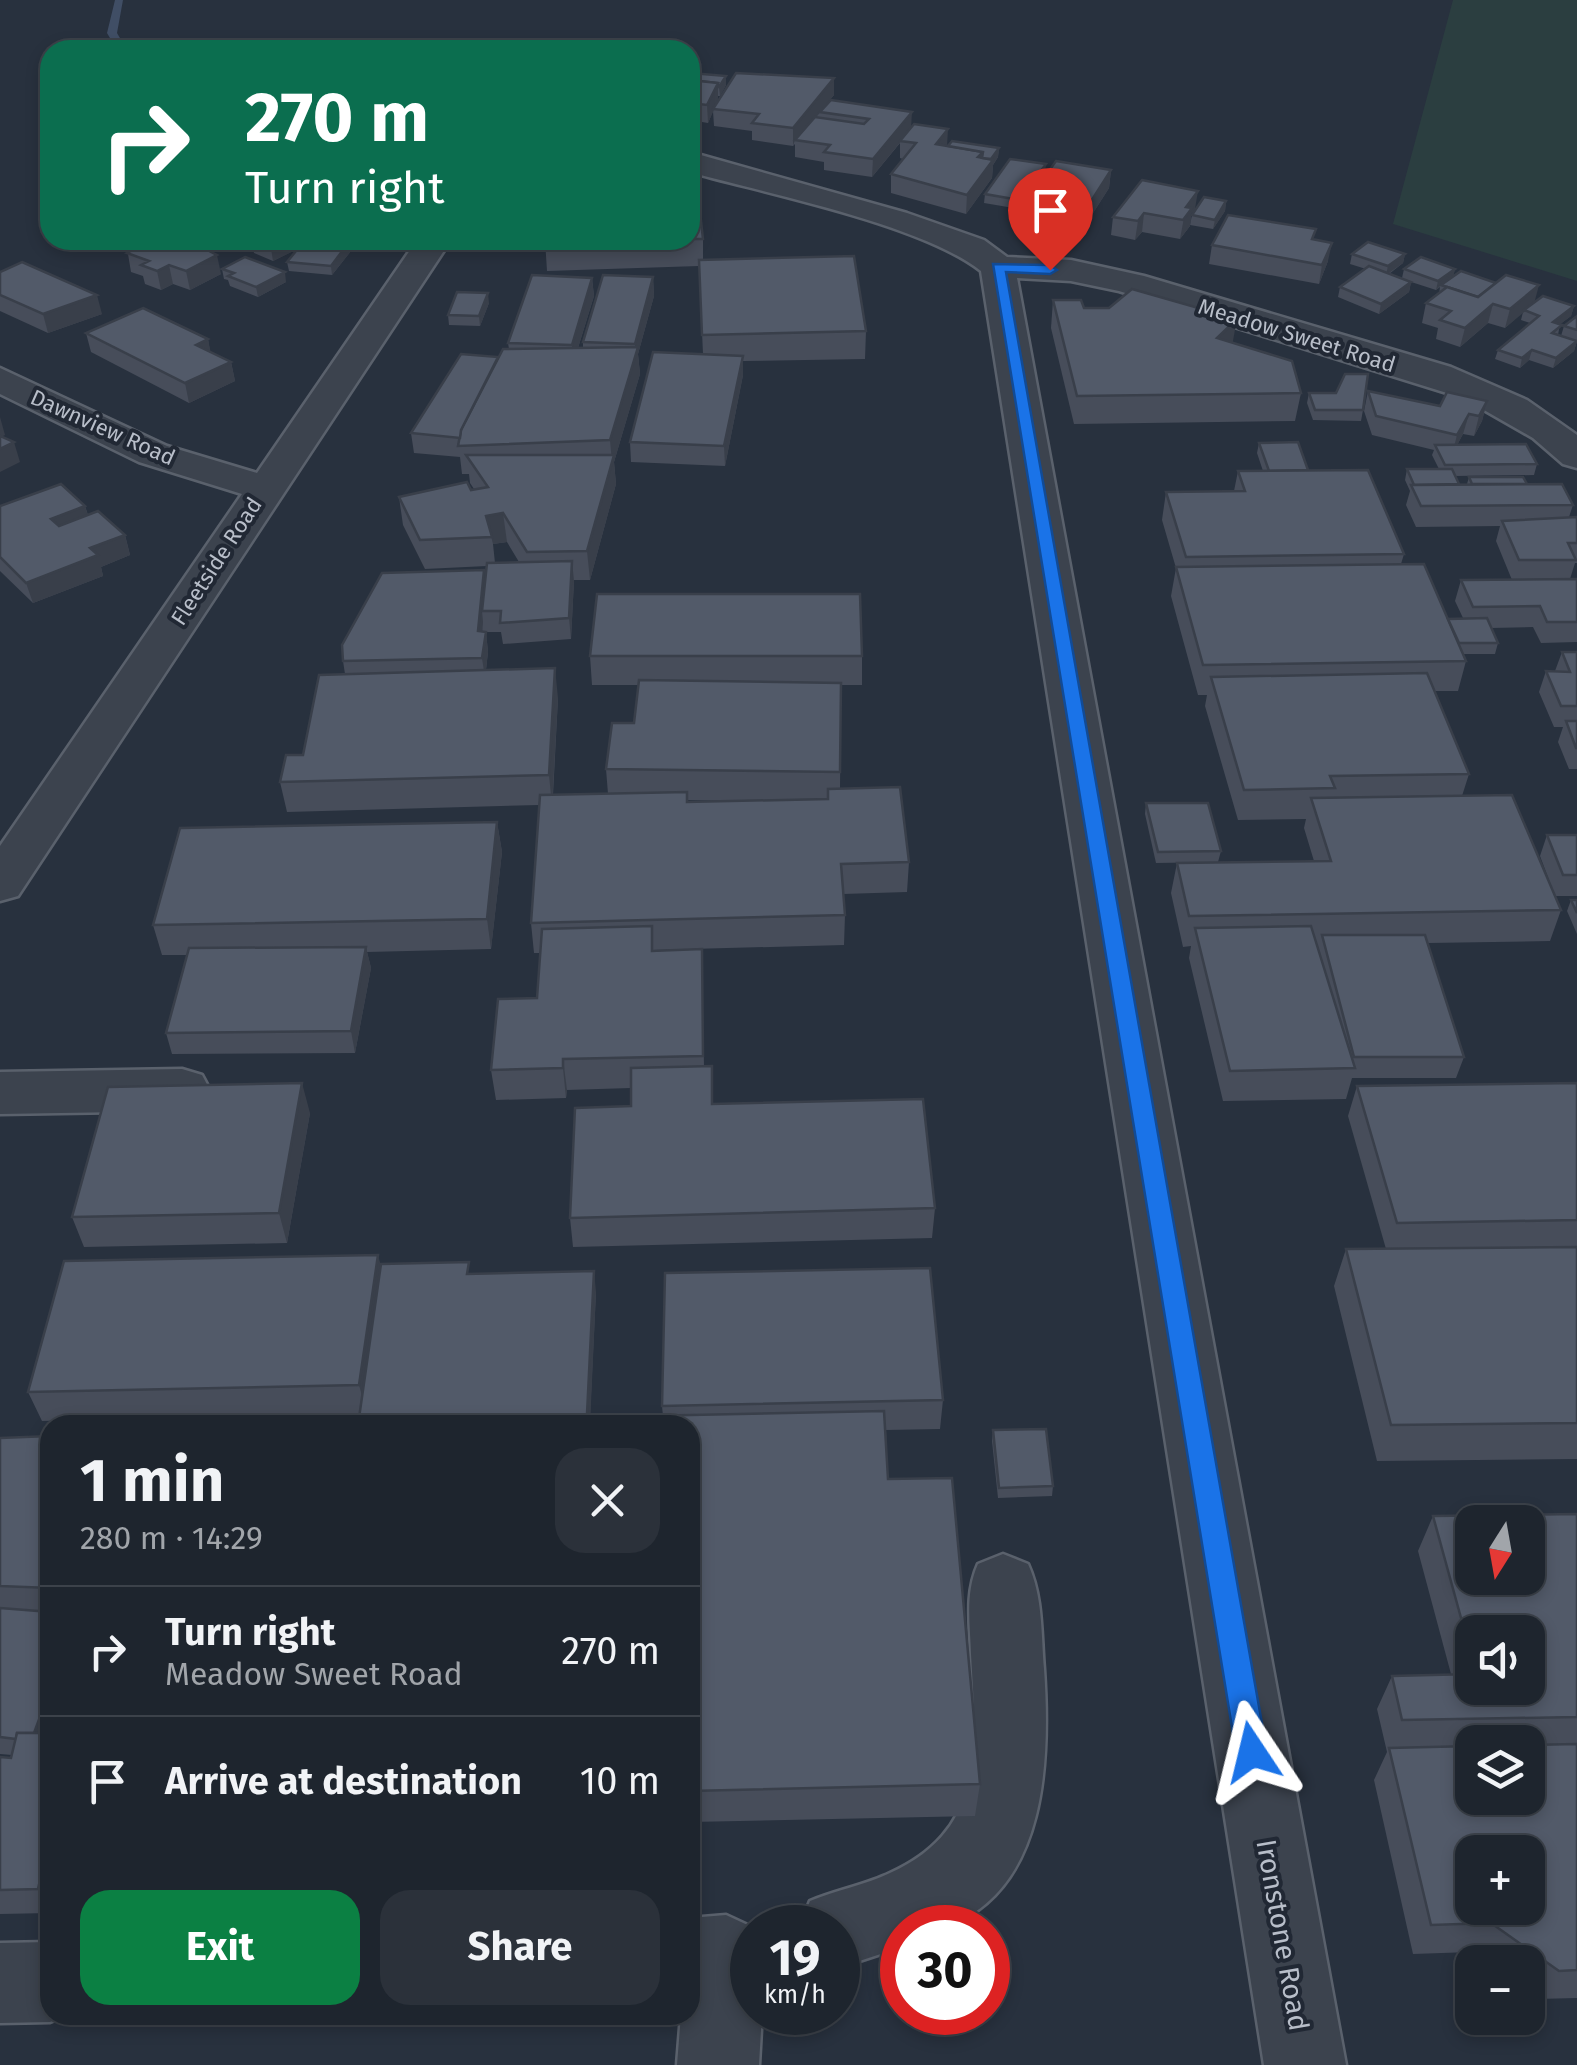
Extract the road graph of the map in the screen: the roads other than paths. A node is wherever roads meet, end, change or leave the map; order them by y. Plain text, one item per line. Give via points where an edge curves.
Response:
1 (700, 165) edge
2 (427, 250) edge
3 (998, 267) junction
4 (0, 380) edge
5 (1577, 456) edge
6 (265, 488) junction
7 (0, 884) edge
8 (236, 1089) edge
9 (0, 1092) edge
10 (1004, 1586) dead end
11 (860, 1924) edge
12 (723, 1954) edge
13 (40, 1982) edge
14 (0, 1983) edge
15 (718, 2065) edge
16 (1305, 2065) edge

1 - 3 street via 895,220 972,247
2 - 6 street, Fleetside Road
3 - 5 street, Meadow Sweet Road via 1077,272 1131,284 1434,377 1486,395
3 - 16 street, Ironstone Road
4 - 6 street, Dawnview Road via 153,454
6 - 7 street, Fleetside Road
8 - 9 street
10 - 11 street via 1011,1776 1002,1818 978,1857 937,1895
12 - 15 street
13 - 14 street

